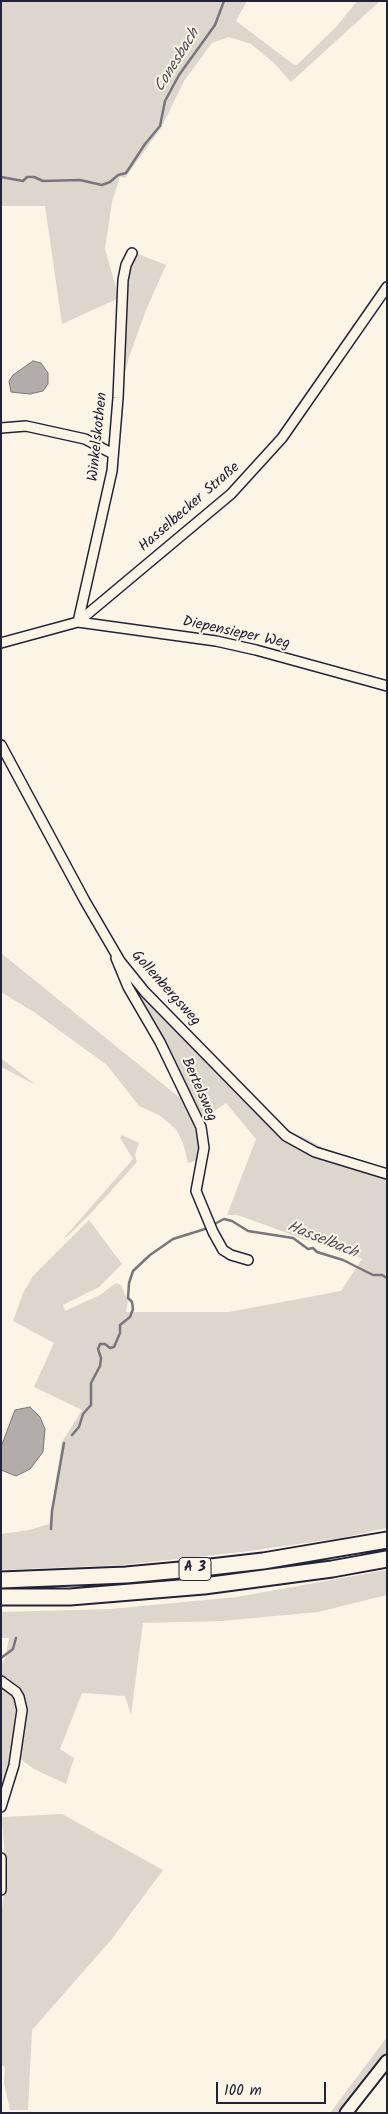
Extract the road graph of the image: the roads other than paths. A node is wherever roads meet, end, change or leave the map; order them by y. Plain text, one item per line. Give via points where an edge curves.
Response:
1 (132, 253) dead end
2 (387, 287) edge
3 (1, 428) edge
4 (113, 454) junction
5 (78, 622) junction
6 (1, 643) edge
7 (387, 686) edge
8 (1, 745) edge
9 (114, 951) junction
10 (387, 1174) edge
11 (248, 1260) dead end
12 (387, 1540) edge
13 (387, 1559) edge
14 (1, 1580) edge
15 (1, 1597) edge
16 (1, 1681) edge
17 (1, 1807) edge
18 (1, 1858) edge
19 (1, 1890) edge
20 (387, 2061) edge
21 (346, 2113) edge

1 - 4 street, Winkelskothen via 123,280
2 - 5 street, Hasselbecker Straße via 266,458 231,494
3 - 4 street via 26,426 85,439
4 - 5 street, Winkelskothen
5 - 6 street, Hasselbecker Straße
5 - 7 street, Diepensieper Weg via 216,641
8 - 9 street, Gollenbergsweg
9 - 10 street, Gollenbergsweg via 145,992 286,1136 315,1152
9 - 11 street, Bertelsweg via 117,965 160,1042 201,1127 204,1155 196,1186 211,1227 223,1250
12 - 14 highway, A 3 via 263,1561 192,1569
13 - 15 highway, A 3 via 204,1586 70,1597
16 - 17 street via 19,1696 22,1710 14,1765
18 - 19 street
20 - 21 main road

